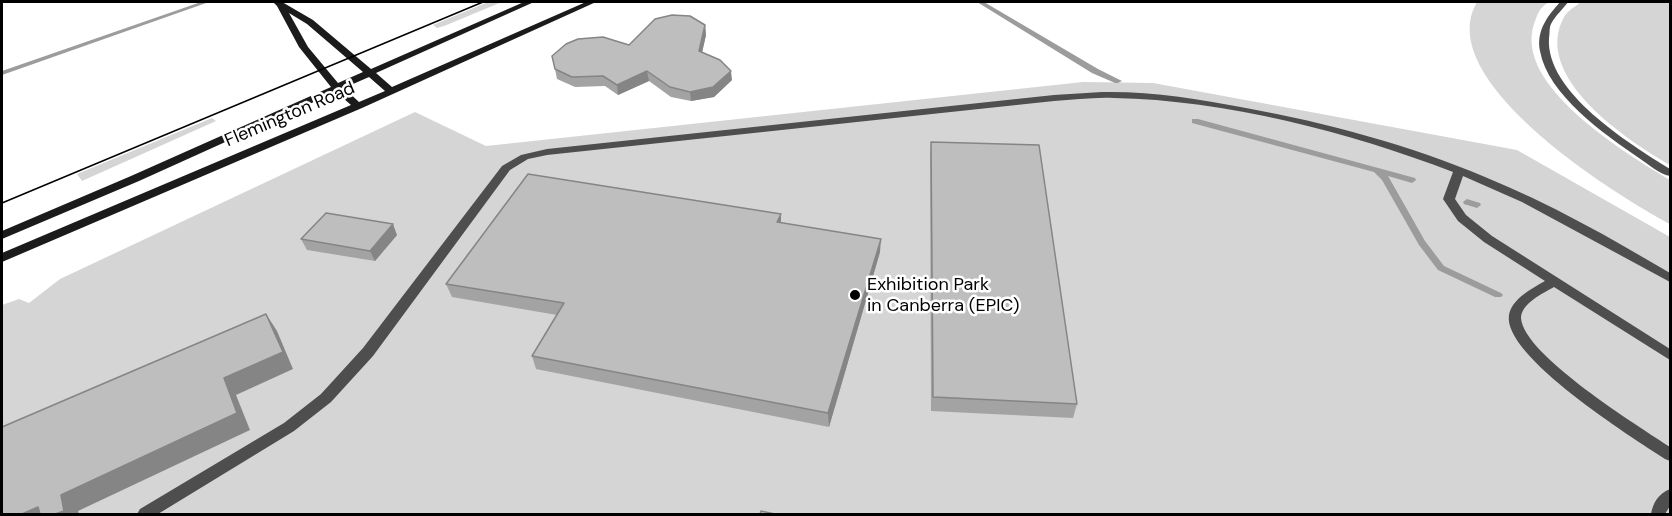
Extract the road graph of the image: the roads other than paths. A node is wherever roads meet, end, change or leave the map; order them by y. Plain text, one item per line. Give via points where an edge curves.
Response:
1 (530, 2) edge
2 (592, 2) edge
3 (1564, 2) edge
4 (279, 3) edge
5 (367, 72) junction
6 (335, 87) junction
7 (391, 91) junction
8 (358, 106) junction
9 (1459, 170) junction
10 (1671, 173) edge
11 (2, 235) edge
12 (2, 258) edge
13 (1671, 278) edge
14 (1554, 281) junction
15 (1671, 355) edge
16 (1671, 455) edge
17 (1671, 496) edge
18 (145, 514) edge
19 (1658, 514) edge

1 - 5 main road, Flemington Road
2 - 7 main road, Flemington Road
3 - 10 lane via 1551,12 1542,39 1552,72 1581,109 1631,150
4 - 5 main road via 310,22
4 - 6 main road via 291,29
5 - 6 main road, Flemington Road
5 - 7 main road
6 - 8 main road
6 - 11 main road, Flemington Road
7 - 8 main road, Flemington Road
8 - 12 main road, Flemington Road
9 - 13 lane via 1525,199
9 - 14 lane via 1449,199 1462,218
9 - 18 lane via 1351,135 1267,116 1116,95 1030,100 525,157 503,171 362,359 326,398 289,427
14 - 15 lane
14 - 16 lane via 1523,302 1515,317 1518,333 1557,375
17 - 19 lane via 1660,504

